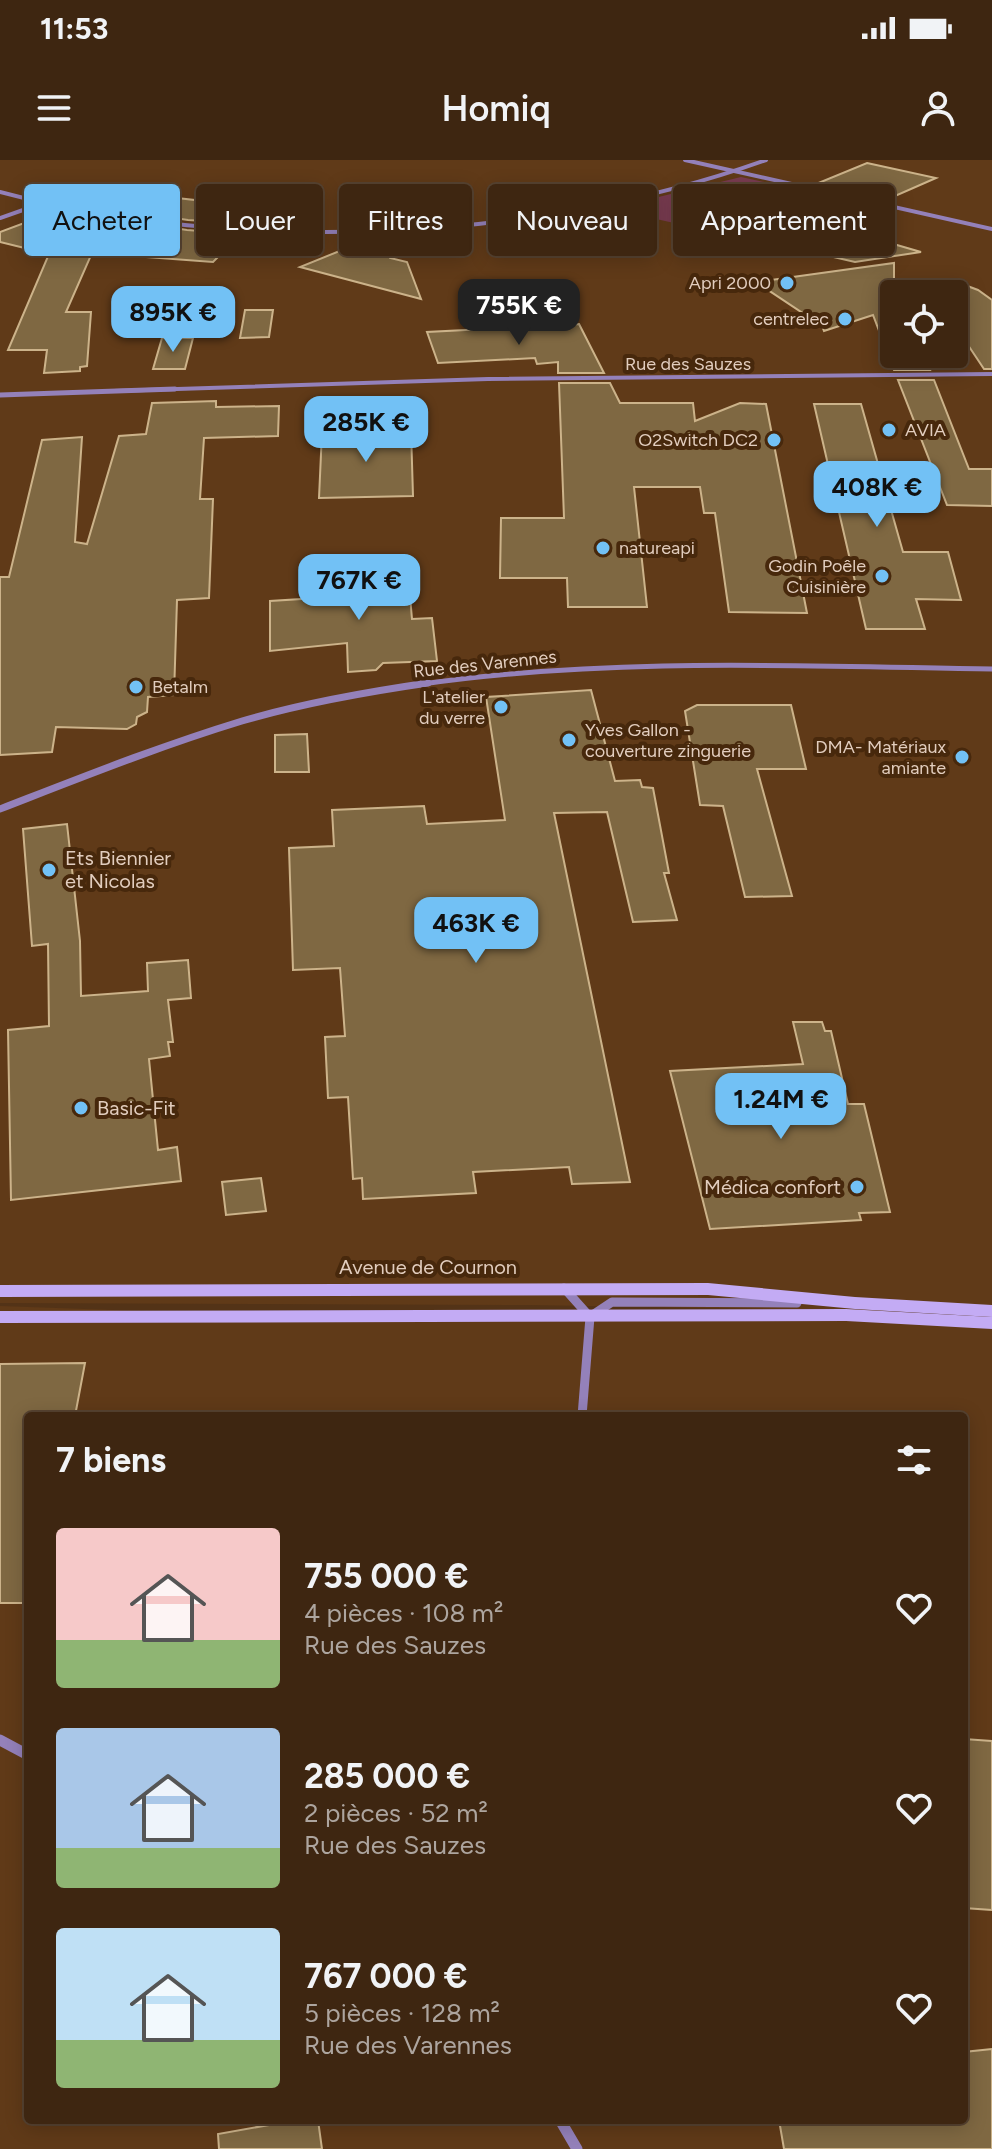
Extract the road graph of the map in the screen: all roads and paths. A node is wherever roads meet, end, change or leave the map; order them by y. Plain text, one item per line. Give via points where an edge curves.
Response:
1 (685, 160) edge
2 (766, 160) edge
3 (737, 172) junction
4 (0, 192) edge
5 (24, 198) edge
6 (24, 209) edge
7 (0, 218) edge
8 (180, 223) edge
9 (992, 229) edge
10 (992, 374) edge
11 (0, 395) edge
12 (992, 669) edge
13 (0, 809) edge
14 (564, 1288) junction
15 (0, 1291) edge
16 (855, 1303) junction
17 (992, 1311) edge
18 (0, 1317) edge
19 (590, 1317) junction
20 (992, 1323) edge
21 (582, 1412) edge
22 (0, 1740) edge
23 (24, 1753) edge
24 (562, 2124) edge
25 (577, 2149) edge

1 - 3 street
2 - 3 street
3 - 8 street via 592,209 470,225 388,229
3 - 9 street
4 - 5 street
6 - 7 street
10 - 11 street, Rue des Sauzes via 488,379
12 - 13 street, Rue des Varennes via 725,666 477,676 281,711 202,734
14 - 15 main road, Avenue de Cournon
14 - 16 main road, Avenue de Cournon via 708,1289
14 - 19 street
16 - 17 main road, Avenue de Cournon
16 - 19 street, Avenue de Cournon via 612,1302
18 - 19 main road, Avenue de Cournon
19 - 20 main road, Avenue de Cournon via 846,1315
19 - 21 street
22 - 23 street
24 - 25 street

